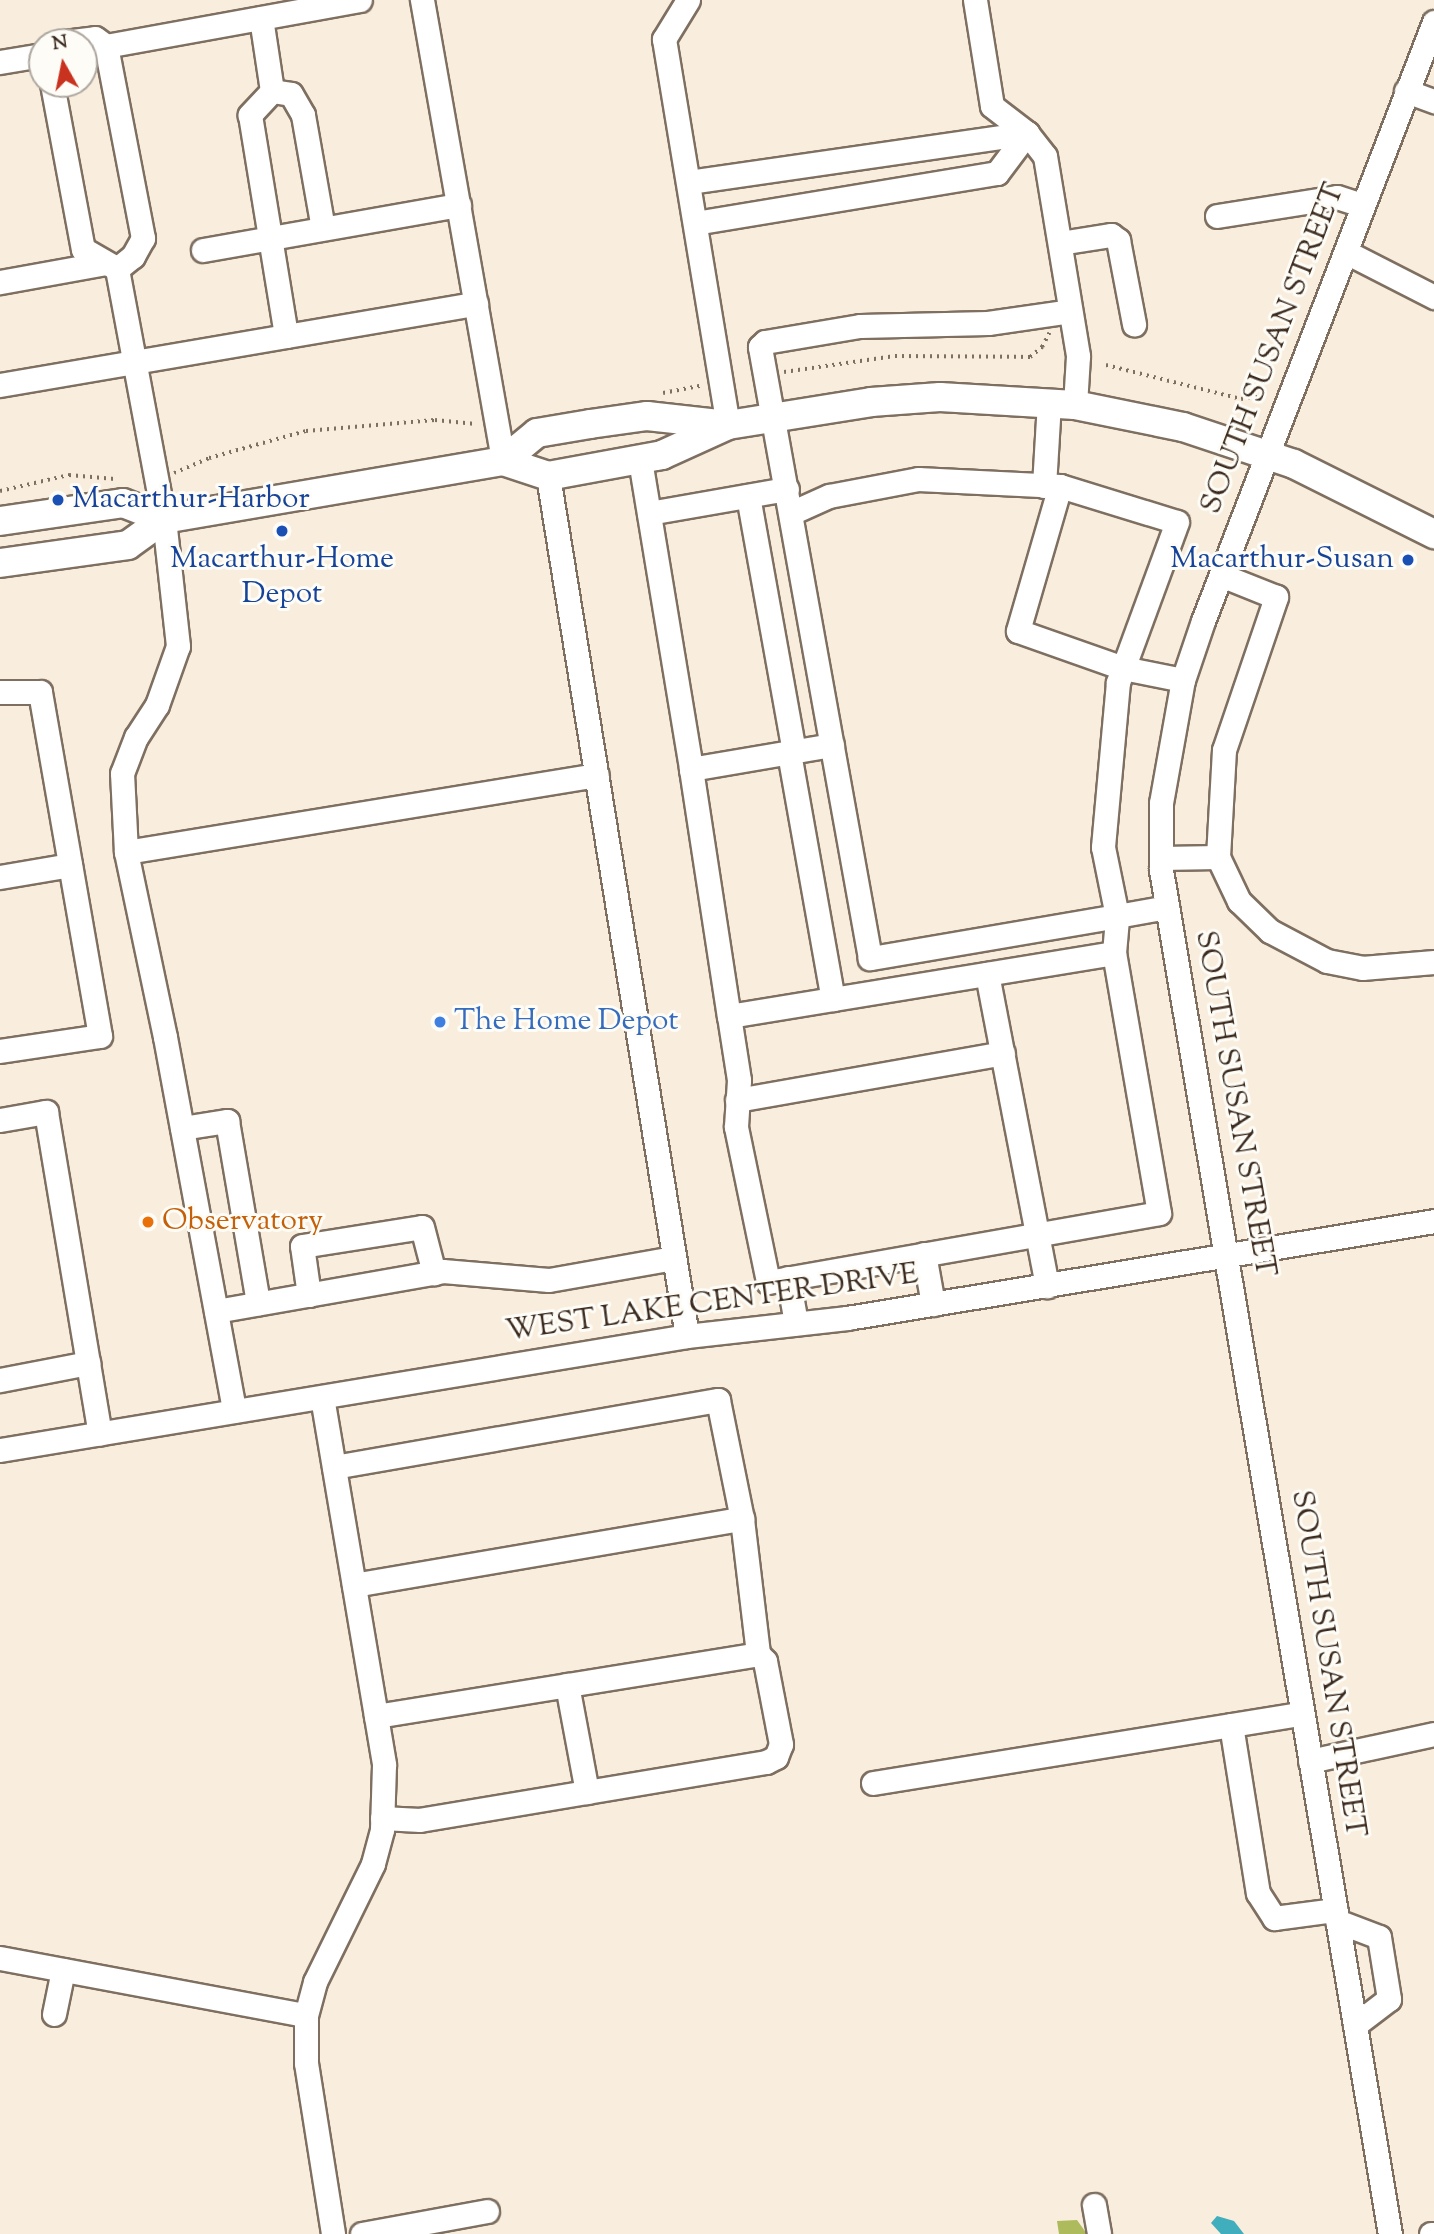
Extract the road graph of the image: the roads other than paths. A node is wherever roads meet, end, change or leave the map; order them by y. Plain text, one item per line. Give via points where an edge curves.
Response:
1 (360, 0) edge
2 (422, 0) edge
3 (688, 0) edge
4 (975, 0) edge
5 (261, 18) junction
6 (1434, 22) edge
7 (98, 40) edge
8 (106, 47) junction
9 (28, 57) edge
10 (0, 61) edge
11 (272, 91) junction
12 (1406, 91) junction
13 (55, 98) edge
14 (1434, 101) edge
15 (1027, 133) junction
16 (688, 182) junction
17 (459, 205) junction
18 (1363, 205) junction
19 (1217, 216) dead end
20 (695, 223) junction
21 (323, 228) junction
22 (270, 236) junction
23 (1060, 243) junction
24 (202, 250) dead end
25 (1346, 252) junction
26 (109, 266) junction
27 (0, 282) edge
28 (1434, 297) edge
29 (476, 304) junction
30 (1070, 311) junction
31 (1134, 324) dead end
32 (286, 336) junction
33 (135, 362) junction
34 (0, 385) edge
35 (1062, 404) junction
36 (773, 416) junction
37 (728, 425) junction
38 (1270, 455) junction
39 (640, 460) junction
40 (503, 461) junction
41 (548, 475) junction
42 (1052, 486) junction
43 (787, 489) junction
44 (748, 496) junction
45 (649, 513) junction
46 (791, 513) junction
47 (164, 519) junction
48 (0, 522) edge
49 (1434, 534) edge
50 (0, 563) edge
51 (1221, 575) junction
52 (1123, 668) junction
53 (1183, 680) junction
54 (0, 692) edge
55 (832, 746) junction
56 (792, 752) junction
57 (691, 769) junction
58 (597, 775) junction
59 (126, 852) junction
60 (1218, 858) junction
61 (1161, 859) junction
62 (71, 865) junction
63 (0, 877) edge
64 (1167, 907) junction
65 (1117, 916) junction
66 (1114, 953) junction
67 (1434, 962) edge
68 (987, 974) junction
69 (833, 999) junction
70 (729, 1016) junction
71 (0, 1051) edge
72 (1003, 1053) junction
73 (737, 1100) junction
74 (0, 1120) edge
75 (182, 1128) junction
76 (1434, 1221) edge
77 (1039, 1234) junction
78 (924, 1254) junction
79 (1229, 1256) junction
80 (674, 1258) junction
81 (434, 1273) junction
82 (788, 1279) junction
83 (1047, 1286) junction
84 (309, 1295) junction
85 (258, 1303) junction
86 (933, 1304) junction
87 (216, 1311) junction
88 (796, 1324) junction
89 (687, 1336) junction
90 (88, 1363) junction
91 (0, 1380) edge
92 (322, 1397) junction
93 (234, 1412) junction
94 (100, 1434) junction
95 (0, 1450) edge
96 (334, 1467) junction
97 (743, 1519) junction
98 (354, 1585) junction
99 (758, 1654) junction
100 (567, 1685) junction
101 (1301, 1714) junction
102 (376, 1716) junction
103 (1231, 1725) junction
104 (1434, 1734) edge
105 (1310, 1761) junction
106 (873, 1783) dead end
107 (587, 1793) junction
108 (382, 1818) junction
109 (1336, 1916) junction
110 (0, 1958) edge
111 (63, 1970) junction
112 (54, 2014) dead end
113 (306, 2015) junction
114 (1355, 2025) junction
115 (1094, 2205) dead end
116 (487, 2211) dead end
117 (333, 2234) edge
118 (362, 2234) edge
119 (1099, 2234) edge
120 (1390, 2234) edge

1 - 5 street
2 - 17 street
3 - 16 street via 664,39
4 - 15 street via 992,106
5 - 8 street
5 - 11 street
6 - 12 street, SOUTH SUSAN STREET
7 - 8 street
8 - 26 street via 143,238 133,256
9 - 10 street
11 - 21 street via 291,94 303,116
11 - 22 street via 250,115
12 - 14 street
12 - 18 street, SOUTH SUSAN STREET
13 - 26 street via 83,249
15 - 16 street
15 - 20 street via 997,173
15 - 23 street via 1045,156
16 - 20 street
17 - 21 street
17 - 29 street
18 - 19 street via 1337,197
18 - 25 street, SOUTH SUSAN STREET
20 - 37 street
21 - 22 street
22 - 24 street
22 - 32 street
23 - 30 street
23 - 31 street via 1111,235 1118,240
25 - 28 street
25 - 38 street, SOUTH SUSAN STREET
26 - 27 street
26 - 33 street
29 - 32 street
29 - 40 street
30 - 35 street via 1078,356
30 - 36 street via 988,323 860,327 765,342 760,347
32 - 33 street
33 - 34 street
33 - 47 street
35 - 36 main road via 940,397
35 - 38 main road via 1182,427
35 - 42 street
36 - 37 main road
36 - 43 street
37 - 39 main road
37 - 40 main road via 647,415 537,432
38 - 49 main road
38 - 51 street, SOUTH SUSAN STREET
39 - 41 main road
39 - 45 street
40 - 41 main road
40 - 47 main road
41 - 58 street
42 - 46 street via 918,480 829,496
42 - 52 street via 1017,631
42 - 52 street via 1177,522
43 - 44 street
43 - 46 street
44 - 45 street
44 - 56 street
45 - 57 street
46 - 55 street
47 - 48 main road via 123,503
47 - 50 main road via 128,545
47 - 59 street via 177,646 157,705 136,737 122,773
51 - 53 street, SOUTH SUSAN STREET
51 - 60 street via 1276,597 1224,750
52 - 53 street
52 - 65 street via 1103,847
53 - 61 street, SOUTH SUSAN STREET via 1161,803
54 - 62 street via 40,692
55 - 56 street
55 - 65 street via 870,958
56 - 57 street
56 - 69 street
57 - 70 street
58 - 59 street
58 - 80 street
59 - 75 street
60 - 61 street
60 - 67 street via 1239,901 1270,931 1327,961 1362,968
61 - 64 street, SOUTH SUSAN STREET
62 - 63 street
62 - 71 street via 100,1036
64 - 65 street
64 - 79 street, SOUTH SUSAN STREET
65 - 66 street
66 - 68 street
66 - 77 street via 1158,1213
68 - 69 street
68 - 72 street
69 - 70 street
70 - 73 street
72 - 73 street
72 - 77 street
73 - 82 street via 736,1127 768,1282
74 - 90 street via 46,1112
75 - 85 street via 227,1121
75 - 87 street
76 - 79 street, WEST LAKE CENTER DRIVE
77 - 78 street
77 - 83 street
78 - 82 street
78 - 86 street
79 - 83 street, WEST LAKE CENTER DRIVE
79 - 101 street, SOUTH SUSAN STREET
80 - 81 street via 549,1280
80 - 89 street
81 - 84 street
81 - 84 street via 422,1227 302,1246
82 - 88 street
83 - 86 street, WEST LAKE CENTER DRIVE
84 - 85 street
85 - 87 street
86 - 88 street, WEST LAKE CENTER DRIVE
87 - 93 street
88 - 89 street, WEST LAKE CENTER DRIVE
89 - 92 street, WEST LAKE CENTER DRIVE
90 - 91 street
90 - 94 street
92 - 93 street, WEST LAKE CENTER DRIVE
92 - 96 street
93 - 94 street, WEST LAKE CENTER DRIVE
94 - 95 street, WEST LAKE CENTER DRIVE
96 - 97 street via 718,1400
96 - 98 street
97 - 98 street
97 - 99 street
98 - 102 street
99 - 100 street
99 - 107 street via 765,1661 781,1744 776,1757
100 - 102 street
100 - 107 street
101 - 103 street
101 - 105 street, SOUTH SUSAN STREET
102 - 108 street via 384,1765
103 - 106 street
103 - 109 street via 1258,1893 1274,1918
104 - 105 street
105 - 109 street, SOUTH SUSAN STREET
107 - 108 street via 420,1820
108 - 113 street via 373,1864 314,1982
109 - 114 street, SOUTH SUSAN STREET
109 - 114 street via 1379,1937 1389,1999
110 - 111 street
111 - 112 street
111 - 113 street
113 - 117 street via 306,2063
114 - 120 street, SOUTH SUSAN STREET
115 - 119 street
116 - 118 street

